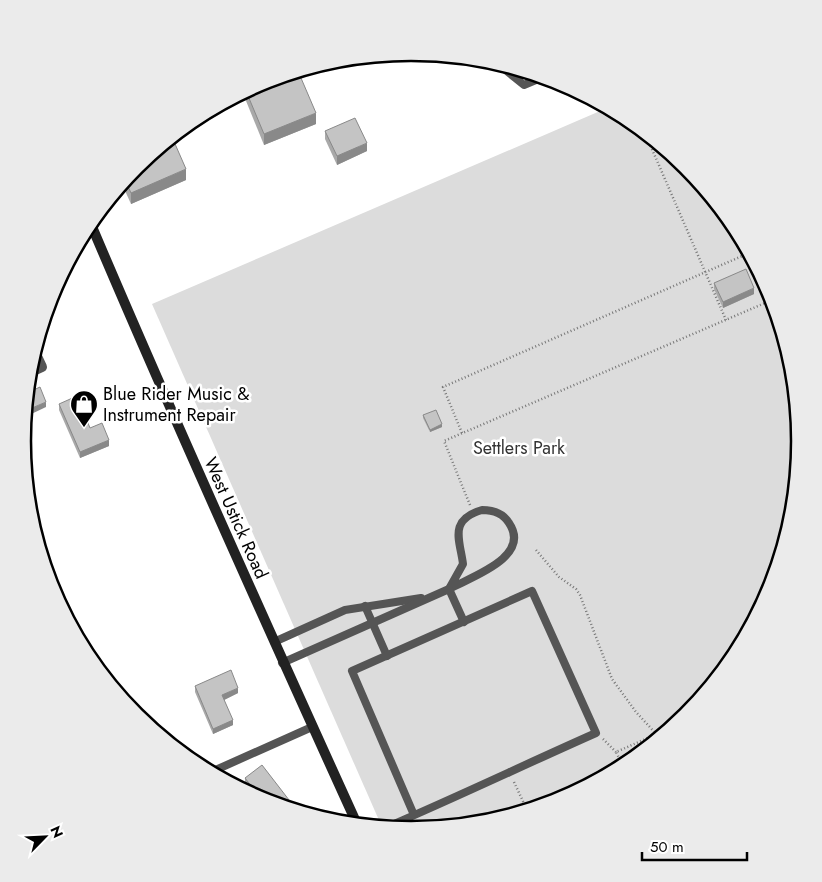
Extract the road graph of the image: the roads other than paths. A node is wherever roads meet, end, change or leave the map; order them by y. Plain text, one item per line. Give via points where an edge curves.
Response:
1 (511, 75) edge
2 (533, 81) edge
3 (94, 232) edge
4 (449, 588) junction
5 (431, 597) junction
6 (365, 606) junction
7 (464, 622) junction
8 (372, 623) junction
9 (274, 642) junction
10 (387, 656) junction
11 (282, 662) junction
12 (312, 727) junction
13 (219, 769) edge
14 (414, 815) junction
15 (352, 816) edge
16 (401, 821) edge

1 - 2 lane via 524,85
3 - 9 main road, West Ustick Road
4 - 4 lane via 463,564 458,538 462,523 474,512 490,510 504,517 513,530 512,546 504,560
4 - 5 lane
4 - 7 lane
5 - 6 lane
5 - 8 lane
6 - 8 lane
6 - 9 lane via 345,610
7 - 10 lane
7 - 14 lane via 532,591 596,732
8 - 10 lane
8 - 11 lane
9 - 11 main road, West Ustick Road
10 - 14 lane via 352,671
11 - 12 main road, West Ustick Road
12 - 13 lane
12 - 15 main road, West Ustick Road
14 - 16 lane

